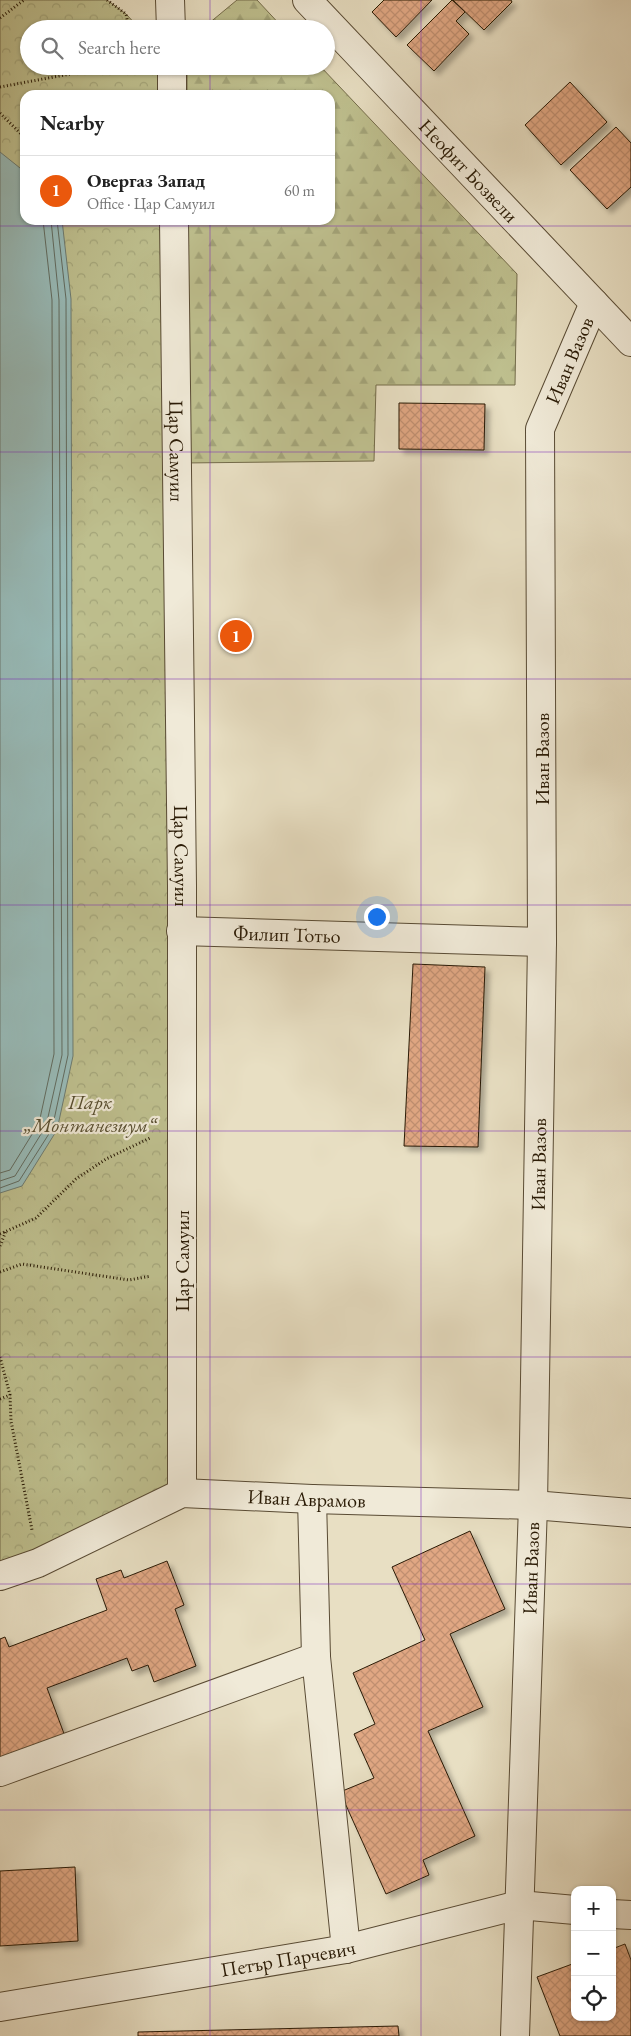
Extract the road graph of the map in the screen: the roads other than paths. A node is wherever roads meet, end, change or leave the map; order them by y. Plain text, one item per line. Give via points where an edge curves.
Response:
1 (170, 0) edge
2 (306, 0) edge
3 (171, 20) edge
4 (325, 20) edge
5 (335, 31) edge
6 (172, 75) edge
7 (172, 90) edge
8 (174, 225) edge
9 (594, 303) junction
10 (631, 342) edge
11 (181, 931) junction
12 (542, 942) junction
13 (182, 1493) junction
14 (312, 1499) junction
15 (533, 1505) junction
16 (631, 1513) edge
17 (0, 1576) edge
18 (316, 1657) junction
19 (0, 1772) edge
20 (519, 1905) junction
21 (571, 1910) edge
22 (616, 1914) edge
23 (631, 1915) edge
24 (346, 1949) junction
25 (0, 2007) edge
26 (515, 2036) edge

1 - 3 street
2 - 4 street, Неофит Бозвели
5 - 9 street, Неофит Бозвели
6 - 7 street
8 - 11 street, Цар Самуил
9 - 10 street, Неофит Бозвели
9 - 12 street, Иван Вазов via 540,429
11 - 12 street, Филип Тотьо
11 - 13 street, Цар Самуил
12 - 15 street, Иван Вазов
13 - 14 street, Иван Аврамов
13 - 17 street, Иван Аврамов via 38,1563
14 - 15 street, Иван Аврамов
14 - 18 street
15 - 16 street, Иван Аврамов
15 - 20 street, Иван Вазов
18 - 19 street
18 - 24 street
20 - 21 street, Петър Парчевич
20 - 24 street, Петър Парчевич
20 - 26 street, Иван Вазов
22 - 23 street
24 - 25 street, Петър Парчевич

